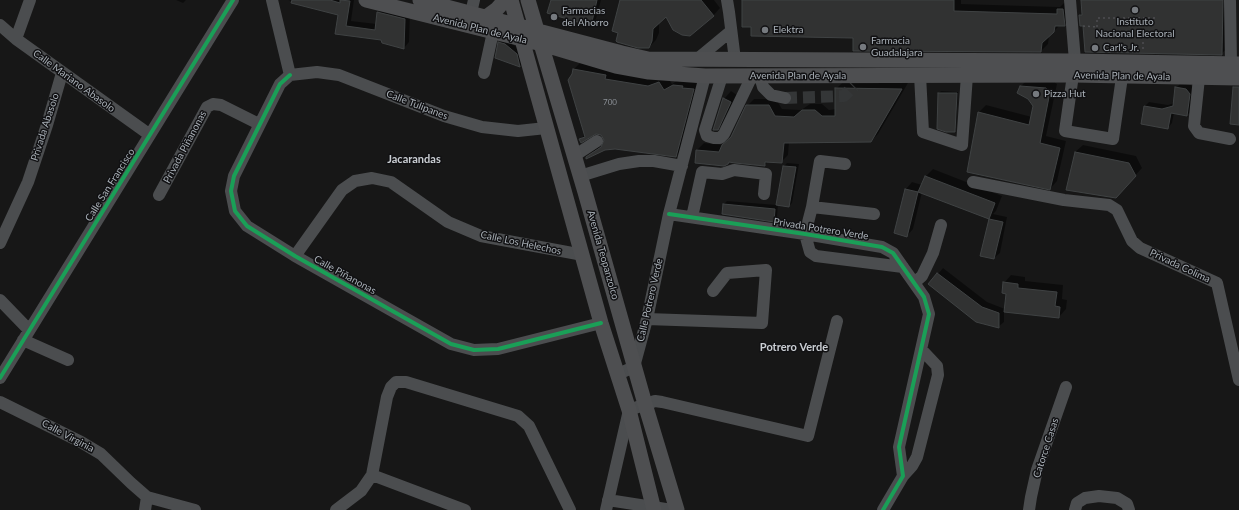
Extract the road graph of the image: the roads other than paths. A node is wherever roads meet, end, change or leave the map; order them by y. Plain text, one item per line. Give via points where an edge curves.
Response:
1 (30, 0) edge
2 (233, 0) edge
3 (272, 0) edge
4 (366, 0) edge
5 (505, 0) edge
6 (511, 0) edge
7 (528, 0) edge
8 (727, 0) edge
9 (1070, 0) edge
10 (427, 1) edge
11 (1230, 1) edge
12 (473, 7) edge
13 (486, 17) junction
14 (0, 25) edge
15 (731, 31) junction
16 (493, 32) junction
17 (519, 32) junction
18 (539, 37) junction
19 (16, 39) junction
20 (696, 60) junction
21 (735, 60) junction
22 (1235, 64) edge
23 (1074, 68) junction
24 (484, 72) dead end
25 (62, 73) junction
26 (290, 75) junction
27 (920, 75) junction
28 (967, 75) junction
29 (705, 76) junction
30 (722, 76) junction
31 (756, 76) junction
32 (1122, 77) junction
33 (1199, 78) junction
34 (1239, 78) edge
35 (785, 98) tunnel mouth
36 (259, 124) junction
37 (546, 128) junction
38 (150, 135) junction
39 (1230, 139) dead end
40 (597, 141) dead end
41 (574, 156) junction
42 (844, 164) dead end
43 (682, 166) junction
44 (580, 176) junction
45 (973, 182) dead end
46 (585, 192) junction
47 (764, 194) dead end
48 (159, 195) dead end
49 (567, 198) junction
50 (812, 207) junction
51 (669, 214) junction
52 (874, 214) dead end
53 (692, 217) junction
54 (941, 225) dead end
55 (805, 234) junction
56 (0, 243) edge
57 (295, 256) junction
58 (583, 256) junction
59 (903, 268) junction
60 (914, 284) junction
61 (713, 291) dead end
62 (0, 300) edge
63 (647, 319) junction
64 (837, 321) dead end
65 (601, 323) junction
66 (26, 335) junction
67 (921, 349) junction
68 (68, 360) dead end
69 (634, 367) junction
70 (618, 374) junction
71 (0, 378) edge
72 (1239, 380) edge
73 (1066, 387) dead end
74 (0, 402) edge
75 (645, 404) junction
76 (629, 410) junction
77 (372, 475) junction
78 (903, 476) junction
79 (147, 497) junction
80 (607, 505) edge
81 (653, 509) edge
82 (144, 510) edge
83 (195, 510) edge
84 (336, 510) edge
85 (465, 510) edge
86 (570, 510) edge
87 (672, 510) edge
88 (677, 510) edge
89 (883, 510) edge
90 (1029, 510) edge
91 (1075, 510) edge
92 (1129, 510) edge

1 - 19 street
2 - 38 street, Calle San Francisco
3 - 26 street
4 - 16 main road, Avenida Plan de Ayala
5 - 13 main road
6 - 17 main road, Avenida Teopanzolco
7 - 18 main road, Avenida Teopanzolco
8 - 15 street
9 - 23 street
10 - 12 main road, Avenida Plan de Ayala
11 - 22 street
12 - 13 main road, Avenida Plan de Ayala
13 - 17 main road, Avenida Plan de Ayala
14 - 19 street, Calle Mariano Abasolo
15 - 20 street
15 - 21 street
16 - 17 main road, Avenida Plan de Ayala
16 - 24 street
17 - 18 main road, Avenida Plan de Ayala
17 - 37 main road, Avenida Teopanzolco
18 - 20 main road, Avenida Plan de Ayala via 648,59
18 - 29 main road, Avenida Plan de Ayala via 616,66 649,72
18 - 41 main road, Avenida Teopanzolco
19 - 25 street, Calle Mariano Abasolo
20 - 21 main road, Avenida Plan de Ayala
21 - 23 main road, Avenida Plan de Ayala
22 - 23 main road, Avenida Plan de Ayala
23 - 28 main road, Avenida Plan de Ayala
23 - 32 main road, Avenida Plan de Ayala
23 - 32 street via 1065,131 1113,139
25 - 38 street, Calle Mariano Abasolo
25 - 56 street, Privada Abasolo via 28,182
26 - 36 street, Calle Piñanonas via 280,84
26 - 37 street, Calle Tulipanes via 317,72 339,75 444,116 482,127 518,131
27 - 28 main road, Avenida Plan de Ayala
27 - 28 street via 923,132 962,145
27 - 31 main road, Avenida Plan de Ayala via 856,80
29 - 30 main road, Avenida Plan de Ayala
29 - 43 street, Calle Potrero Verde
30 - 31 main road, Avenida Plan de Ayala
30 - 31 street via 705,130 707,136 714,138 720,138 724,134
31 - 35 street via 771,95
32 - 33 main road, Avenida Plan de Ayala
33 - 34 main road, Avenida Plan de Ayala
33 - 39 street via 1194,126 1199,132
36 - 48 street, Privada Piñanonas via 221,105 213,104 207,107
36 - 57 street, Calle Piñanonas via 234,176 231,190 235,211 247,226
37 - 49 main road, Avenida Teopanzolco
38 - 66 street, Calle San Francisco
40 - 41 street
41 - 44 main road, Avenida Teopanzolco
42 - 50 street via 820,162
43 - 44 street via 639,161 619,164
43 - 51 street, Calle Potrero Verde
44 - 46 main road, Avenida Teopanzolco
45 - 72 street, Privada Colima via 1064,200 1109,205 1117,210 1132,241 1140,248 1217,283
46 - 49 main road
46 - 69 main road, Avenida Teopanzolco
47 - 53 street via 766,174 734,170 722,174 702,172
49 - 58 main road, Avenida Teopanzolco
50 - 52 street
50 - 55 street
51 - 53 street
51 - 63 street, Calle Potrero Verde
53 - 55 street, Privada Potrero Verde
54 - 60 street via 922,276
55 - 59 street, Privada Potrero Verde via 882,247 893,253
55 - 59 street via 810,252 816,256
57 - 58 street, Calle Los Helechos via 342,190 355,181 372,178 391,182 448,222 481,236
57 - 65 street, Calle Piñanonas via 451,344 474,350 498,349
58 - 65 main road, Avenida Teopanzolco
59 - 60 street, Privada Potrero Verde
60 - 67 street, Privada Potrero Verde via 924,297 929,314
61 - 63 street via 728,273 766,270 762,323
62 - 66 street
63 - 69 street, Calle Potrero Verde
64 - 75 street via 808,436 662,402
65 - 70 main road, Avenida Teopanzolco
66 - 68 street
66 - 71 street, Calle San Francisco
67 - 78 street via 899,447
67 - 78 street via 936,366 938,375 917,457
69 - 70 street
69 - 75 main road, Avenida Teopanzolco
70 - 76 main road, Avenida Teopanzolco
73 - 90 street, Catorce Casas via 1037,470
74 - 79 street, Calle Virginia via 101,454
75 - 76 street
75 - 88 main road, Avenida Teopanzolco
76 - 80 street
76 - 81 main road, Avenida Teopanzolco
77 - 84 street via 354,498
77 - 85 street
77 - 86 street via 387,397 396,382 406,382 518,416 529,426
78 - 89 street
79 - 82 street
79 - 83 street
80 - 81 street
81 - 87 street
91 - 92 street via 1077,503 1085,498 1100,496 1117,498 1127,504

